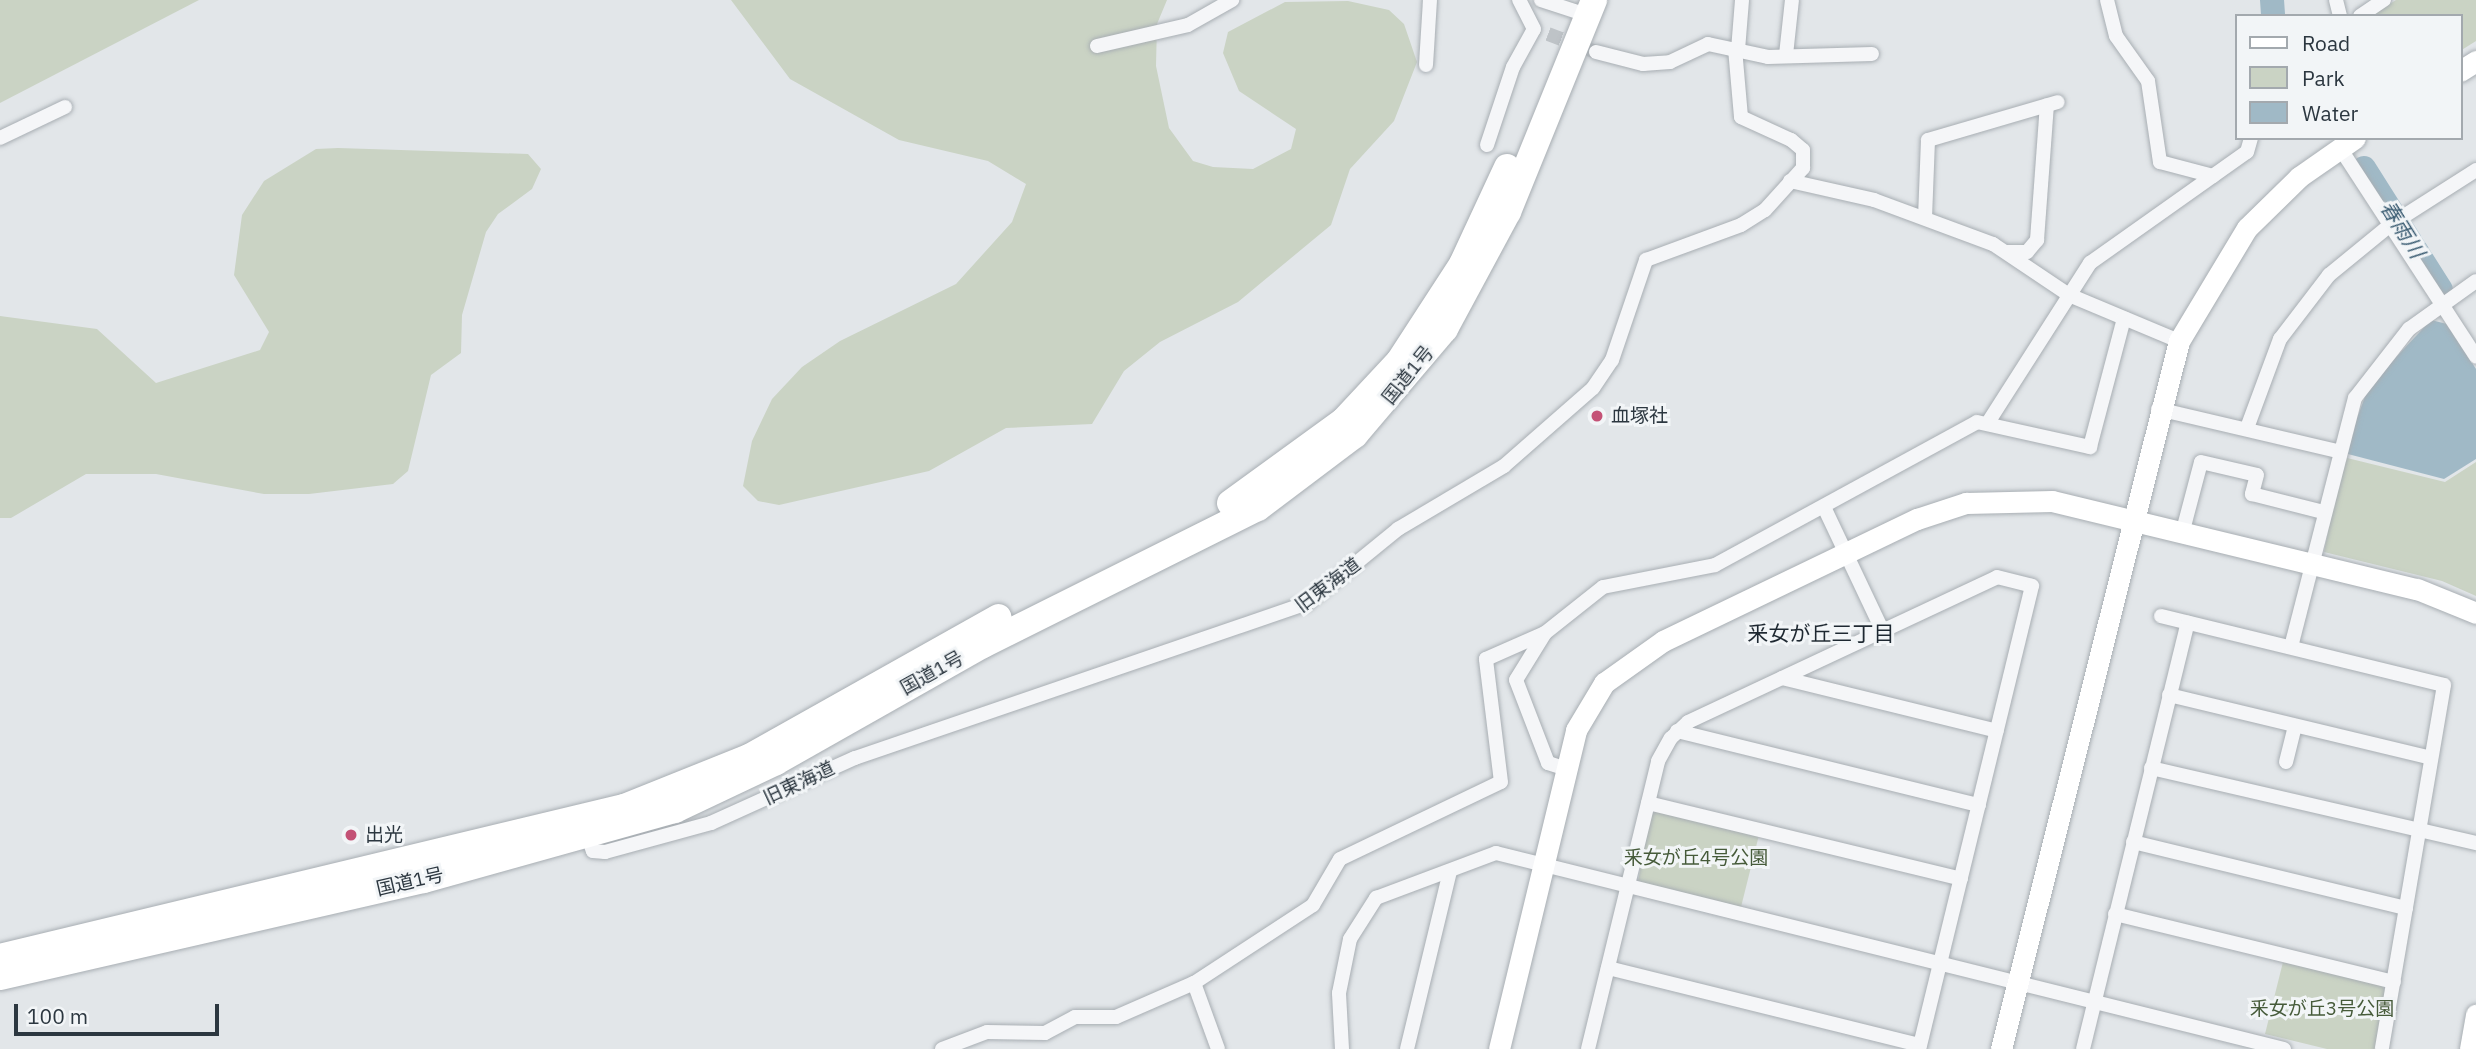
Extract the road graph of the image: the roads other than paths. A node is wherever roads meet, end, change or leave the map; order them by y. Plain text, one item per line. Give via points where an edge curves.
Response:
1 (1232, 0) edge
2 (1430, 0) edge
3 (1519, 0) edge
4 (1541, 0) edge
5 (1742, 0) edge
6 (1792, 0) edge
7 (2107, 0) edge
8 (2384, 0) edge
9 (1582, 6) edge
10 (2363, 14) edge
11 (1097, 46) dead end
12 (1737, 49) junction
13 (1596, 52) tunnel mouth
14 (1872, 54) dead end
15 (1786, 55) junction
16 (1426, 65) dead end
17 (65, 107) dead end
18 (0, 138) edge
19 (2250, 140) edge
20 (2347, 143) edge
21 (1487, 145) dead end
22 (2476, 170) edge
23 (2213, 176) junction
24 (1790, 181) junction
25 (1925, 218) junction
26 (2396, 222) junction
27 (2007, 252) junction
28 (2476, 281) edge
29 (2069, 295) junction
30 (2441, 304) junction
31 (2124, 318) junction
32 (2179, 341) junction
33 (2476, 357) edge
34 (2158, 409) junction
35 (1989, 421) junction
36 (2247, 428) junction
37 (2337, 451) junction
38 (1824, 507) junction
39 (2323, 512) junction
40 (2130, 521) junction
41 (2182, 534) junction
42 (1846, 553) junction
43 (2311, 564) junction
44 (2476, 614) edge
45 (2161, 616) dead end
46 (2188, 622) junction
47 (1883, 632) junction
48 (1545, 633) junction
49 (2291, 648) junction
50 (1782, 678) junction
51 (2169, 695) junction
52 (2295, 726) junction
53 (1677, 731) junction
54 (1997, 731) junction
55 (2431, 758) junction
56 (2286, 762) dead end
57 (2151, 768) junction
58 (1567, 769) junction
59 (1648, 803) junction
60 (1979, 805) junction
61 (585, 829) junction
62 (2419, 833) junction
63 (2133, 842) junction
64 (2476, 843) edge
65 (1542, 867) junction
66 (1450, 871) junction
67 (1961, 878) junction
68 (1627, 888) junction
69 (2406, 908) junction
70 (2115, 914) junction
71 (66, 953) junction
72 (0, 957) edge
73 (1939, 965) junction
74 (1608, 968) junction
75 (0, 977) edge
76 (2394, 982) junction
77 (1194, 983) junction
78 (2017, 983) junction
79 (2094, 1002) junction
80 (2476, 1014) edge
81 (1920, 1047) edge
82 (1592, 1048) edge
83 (942, 1049) edge
84 (1218, 1049) edge
85 (1342, 1049) edge
86 (1407, 1049) edge
87 (1499, 1049) edge
88 (2001, 1049) edge
89 (2083, 1049) edge
90 (2284, 1049) edge
91 (2382, 1049) edge
92 (2470, 1049) edge

1 - 11 street via 1188,25
2 - 16 street
3 - 21 street via 1541,32 1513,67
4 - 9 street
5 - 12 street, 旧東海道
6 - 15 street
7 - 23 street via 2116,36 2148,81 2161,162
8 - 10 street
9 - 61 highway, 国道1号 via 1508,212 1445,329 1380,410 1320,464 1221,529 948,663 741,781
12 - 13 street via 1708,44 1664,64
12 - 15 street
12 - 24 street, 旧東海道 via 1741,117 1803,150 1803,168
14 - 15 street
17 - 18 street
19 - 23 street via 2247,152
20 - 26 street
20 - 32 street via 2247,228
22 - 26 street
23 - 29 street via 2090,263
24 - 25 street
24 - 61 street, 旧東海道 via 1765,211 1741,225 1646,260 1612,360 1593,388 1504,466 1398,529 1291,612 1173,647 855,758 711,823 605,852 593,851
25 - 27 street
25 - 27 street via 1928,140 2053,104 2037,240 2027,251
26 - 30 street
26 - 36 street via 2344,260 2301,308 2263,375
27 - 29 street
28 - 30 street
29 - 31 street
29 - 35 street
30 - 33 street
30 - 37 street via 2376,364 2348,413
31 - 32 street
31 - 35 street via 2090,447
32 - 34 street
34 - 36 street
34 - 40 street
35 - 38 street via 1977,422
36 - 37 street
37 - 39 street
38 - 42 street
38 - 48 street via 1714,565 1603,587
39 - 41 street via 2252,494 2257,475 2201,462
39 - 43 street
40 - 41 street
40 - 42 street via 2052,501 1966,503
40 - 78 street
41 - 43 street
42 - 47 street
42 - 58 street via 1635,657 1593,698
43 - 44 street via 2417,589
43 - 49 street
45 - 46 street
46 - 49 street
46 - 51 street
47 - 50 street
47 - 54 street via 1997,577 2032,586
48 - 58 street via 1516,680 1548,763
48 - 77 street via 1486,659 1501,782 1340,859 1313,905
49 - 55 street via 2444,685
50 - 53 street
50 - 54 street
51 - 52 street
51 - 57 street
52 - 55 street
52 - 56 street
53 - 59 street via 1658,761
53 - 60 street
54 - 60 street
55 - 62 street
57 - 62 street
57 - 63 street
58 - 65 street
59 - 67 street
59 - 68 street
60 - 67 street
61 - 71 highway, 国道1号
62 - 64 street
62 - 69 street
63 - 69 street
63 - 70 street
65 - 66 street via 1496,853
65 - 68 street
65 - 87 street
66 - 85 street via 1376,898 1350,939 1339,993
66 - 86 street
67 - 73 street
68 - 73 street
68 - 74 street
69 - 76 street
70 - 76 street
70 - 79 street
71 - 72 highway, 国道1号
71 - 75 highway, 国道1号
73 - 78 street
73 - 81 street
74 - 81 street
74 - 82 street
76 - 91 street
77 - 83 street via 1116,1017 1075,1017 1045,1033 987,1032
77 - 84 street
78 - 79 street
78 - 88 street
79 - 89 street
79 - 90 street
80 - 92 street

